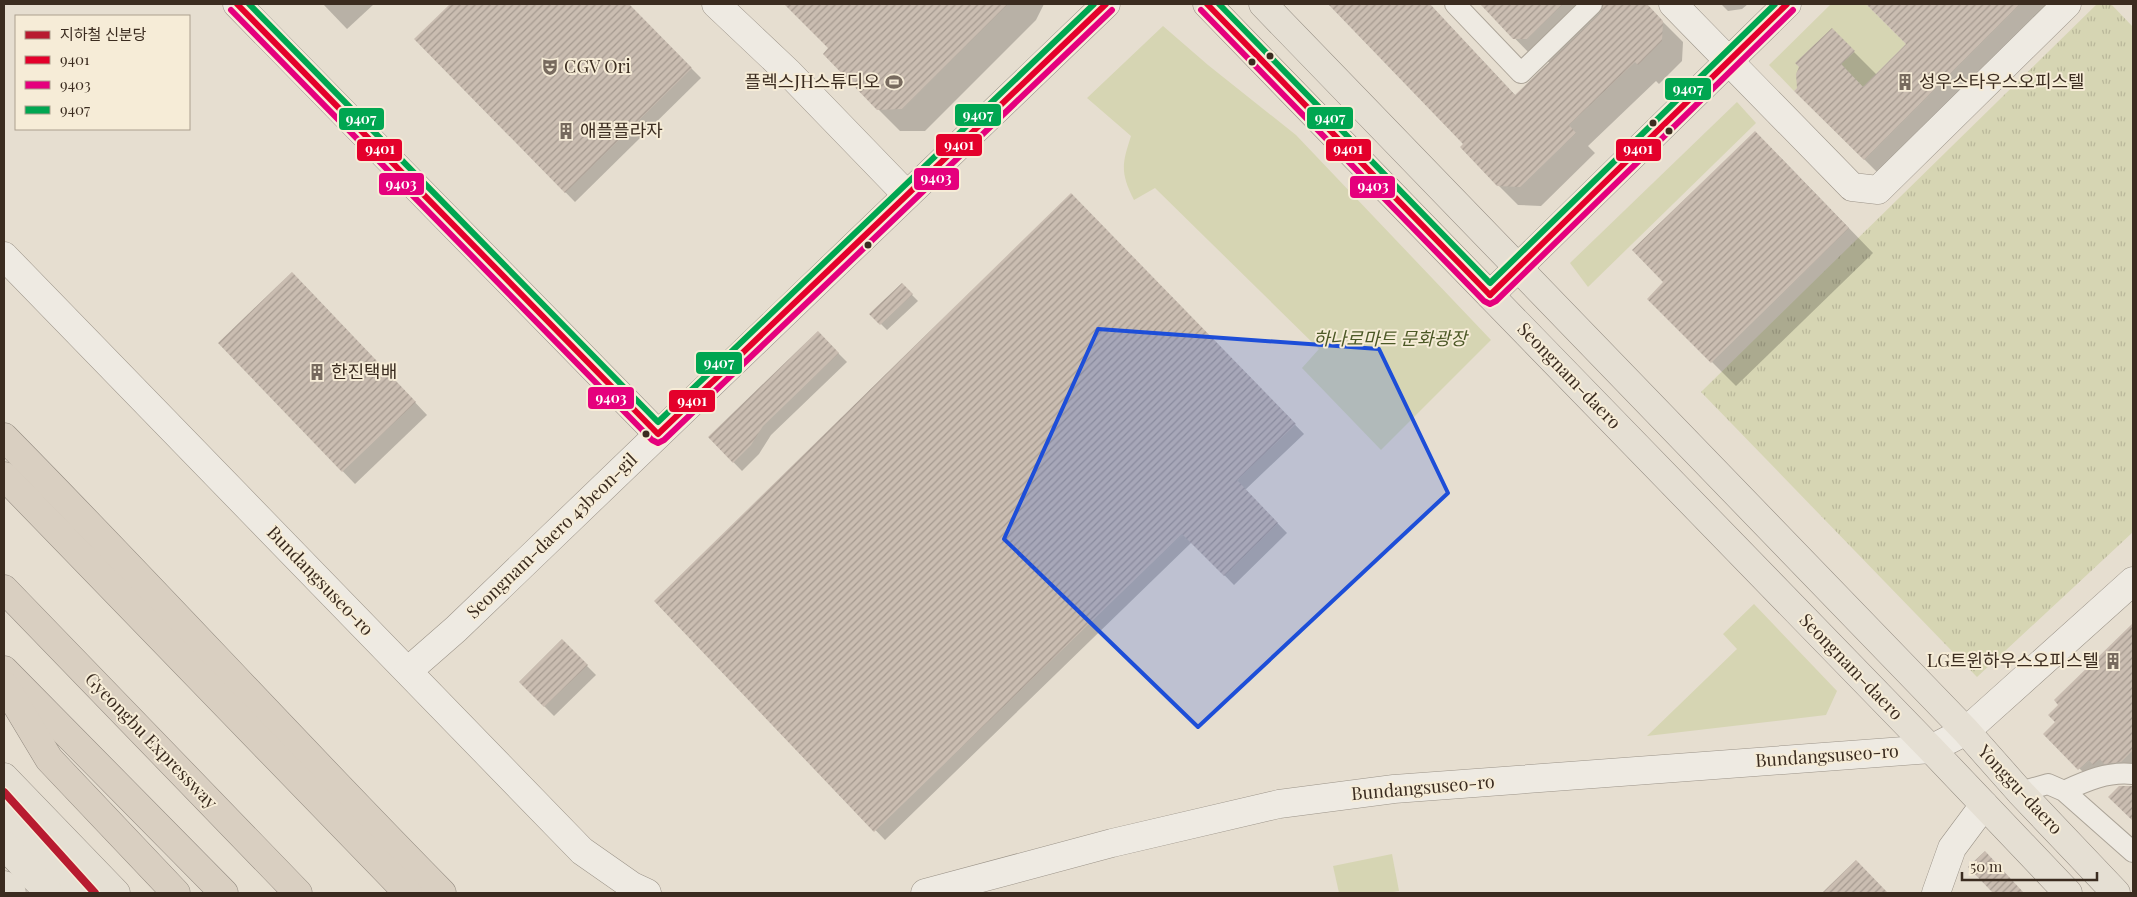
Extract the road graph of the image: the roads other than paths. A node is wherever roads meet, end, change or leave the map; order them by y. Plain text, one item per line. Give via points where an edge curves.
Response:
1 (237, 4) edge
2 (716, 4) edge
3 (1106, 4) edge
4 (1206, 4) edge
5 (1263, 4) edge
6 (1455, 4) edge
7 (1592, 4) edge
8 (1673, 4) edge
9 (1787, 4) edge
10 (2067, 4) edge
11 (1728, 61) junction
12 (907, 195) junction
13 (4, 256) edge
14 (1519, 268) junction
15 (1490, 296) junction
16 (658, 434) junction
17 (4, 437) edge
18 (4, 476) edge
19 (2133, 581) edge
20 (4, 589) edge
21 (4, 670) edge
22 (408, 671) junction
23 (4, 685) edge
24 (1966, 731) junction
25 (1931, 749) junction
26 (2133, 774) edge
27 (4, 777) edge
28 (2064, 791) junction
29 (2020, 792) junction
30 (1984, 805) junction
31 (8, 827) edge
32 (582, 851) junction
33 (2133, 852) edge
34 (4, 885) edge
35 (12, 893) edge
36 (49, 893) edge
37 (83, 893) edge
38 (116, 893) edge
39 (176, 893) edge
40 (224, 893) edge
41 (298, 893) edge
42 (408, 893) edge
43 (442, 893) edge
44 (632, 893) edge
45 (647, 893) edge
46 (926, 893) edge
47 (1936, 893) edge
48 (2068, 893) edge
49 (2116, 893) edge

1 - 16 street
2 - 12 street via 789,73
3 - 12 street, Seongnam-daero 43beon-gil
4 - 15 main road, Seongnam-daero
5 - 14 main road
6 - 7 street via 1520,72
8 - 11 street
9 - 11 street
10 - 11 street via 1878,190 1852,187
11 - 14 street
12 - 16 street, Seongnam-daero 43beon-gil
13 - 22 street, Bundangsuseo-ro
14 - 15 street
14 - 24 main road
15 - 25 main road, Seongnam-daero
16 - 22 street, Seongnam-daero 43beon-gil
17 - 43 highway
18 - 42 highway
19 - 24 street
20 - 41 highway, Gyeongbu Expressway
21 - 40 highway
22 - 32 street, Bundangsuseo-ro
23 - 39 highway via 49,759
24 - 25 street
24 - 29 main road, Yonggu-daero
25 - 30 main road, Yonggu-daero
25 - 46 street, Bundangsuseo-ro via 1394,789 1279,804 1112,843
26 - 28 street via 2097,777
27 - 38 main road
28 - 29 street via 2048,784
28 - 33 street
29 - 49 main road, Yonggu-daero
30 - 47 street via 1952,848
30 - 48 main road, Yonggu-daero
31 - 36 main road
31 - 37 main road
32 - 44 street
32 - 45 street, Bundangsuseo-ro
34 - 35 main road

